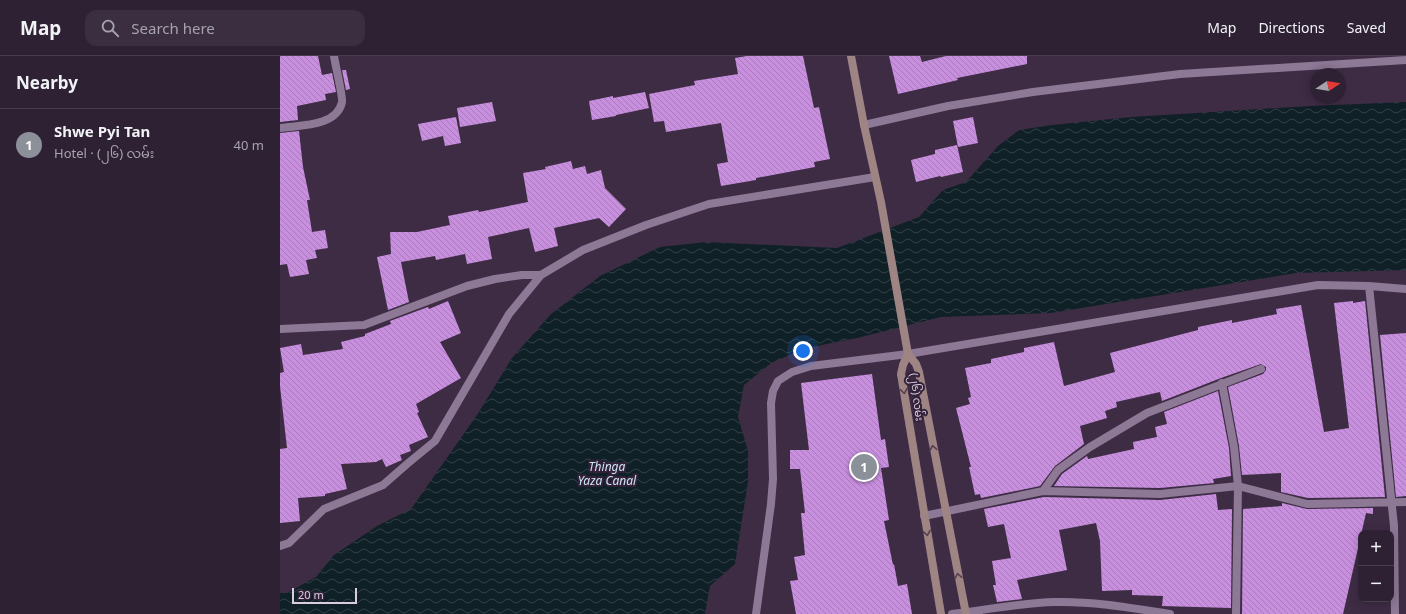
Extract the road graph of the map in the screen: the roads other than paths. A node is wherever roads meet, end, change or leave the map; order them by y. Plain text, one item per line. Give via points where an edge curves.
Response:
1 (334, 56) edge
2 (851, 56) edge
3 (1406, 60) edge
4 (864, 125) junction
5 (280, 128) edge
6 (876, 177) junction
7 (541, 275) junction
8 (1369, 286) junction
9 (1406, 289) edge
10 (280, 329) edge
11 (908, 354) junction
12 (1261, 368) dead end
13 (1222, 384) junction
14 (1238, 486) junction
15 (1043, 491) junction
16 (1406, 502) edge
17 (1391, 503) junction
18 (946, 512) junction
19 (924, 516) junction
20 (280, 546) edge
21 (966, 613) edge
22 (756, 614) edge
23 (941, 614) edge
24 (952, 614) edge
25 (1170, 614) edge
26 (1236, 614) edge
27 (1395, 614) edge

1 - 5 street via 342,102 336,115 321,123
2 - 4 main road
3 - 4 street via 1180,74 1033,92 948,106
4 - 6 main road
6 - 7 street via 709,204 583,250
6 - 11 main road
7 - 10 street via 495,279 467,286 364,325
7 - 20 street via 509,314 435,441 383,485 324,509 289,543
8 - 9 street
8 - 11 street via 1318,285
8 - 17 street
18 -> 11 main road, (၂၆) လမ်း via 919,372
11 -> 19 main road, (၂၆) လမ်း via 901,374
11 - 22 street via 810,366 792,372 778,381 771,403 771,504
12 - 13 street
13 - 14 street via 1234,446
13 - 15 street via 1147,413 1090,447 1058,470
14 - 15 street via 1160,494
14 - 17 street via 1307,504
14 - 26 street
15 - 18 street
16 - 17 street
17 - 27 street via 1394,526
18 - 19 street
21 -> 18 main road, (၂၆) လမ်း
19 -> 23 main road, (၂၆) လမ်း
21 - 24 street
21 - 25 street via 1056,602 1113,605

